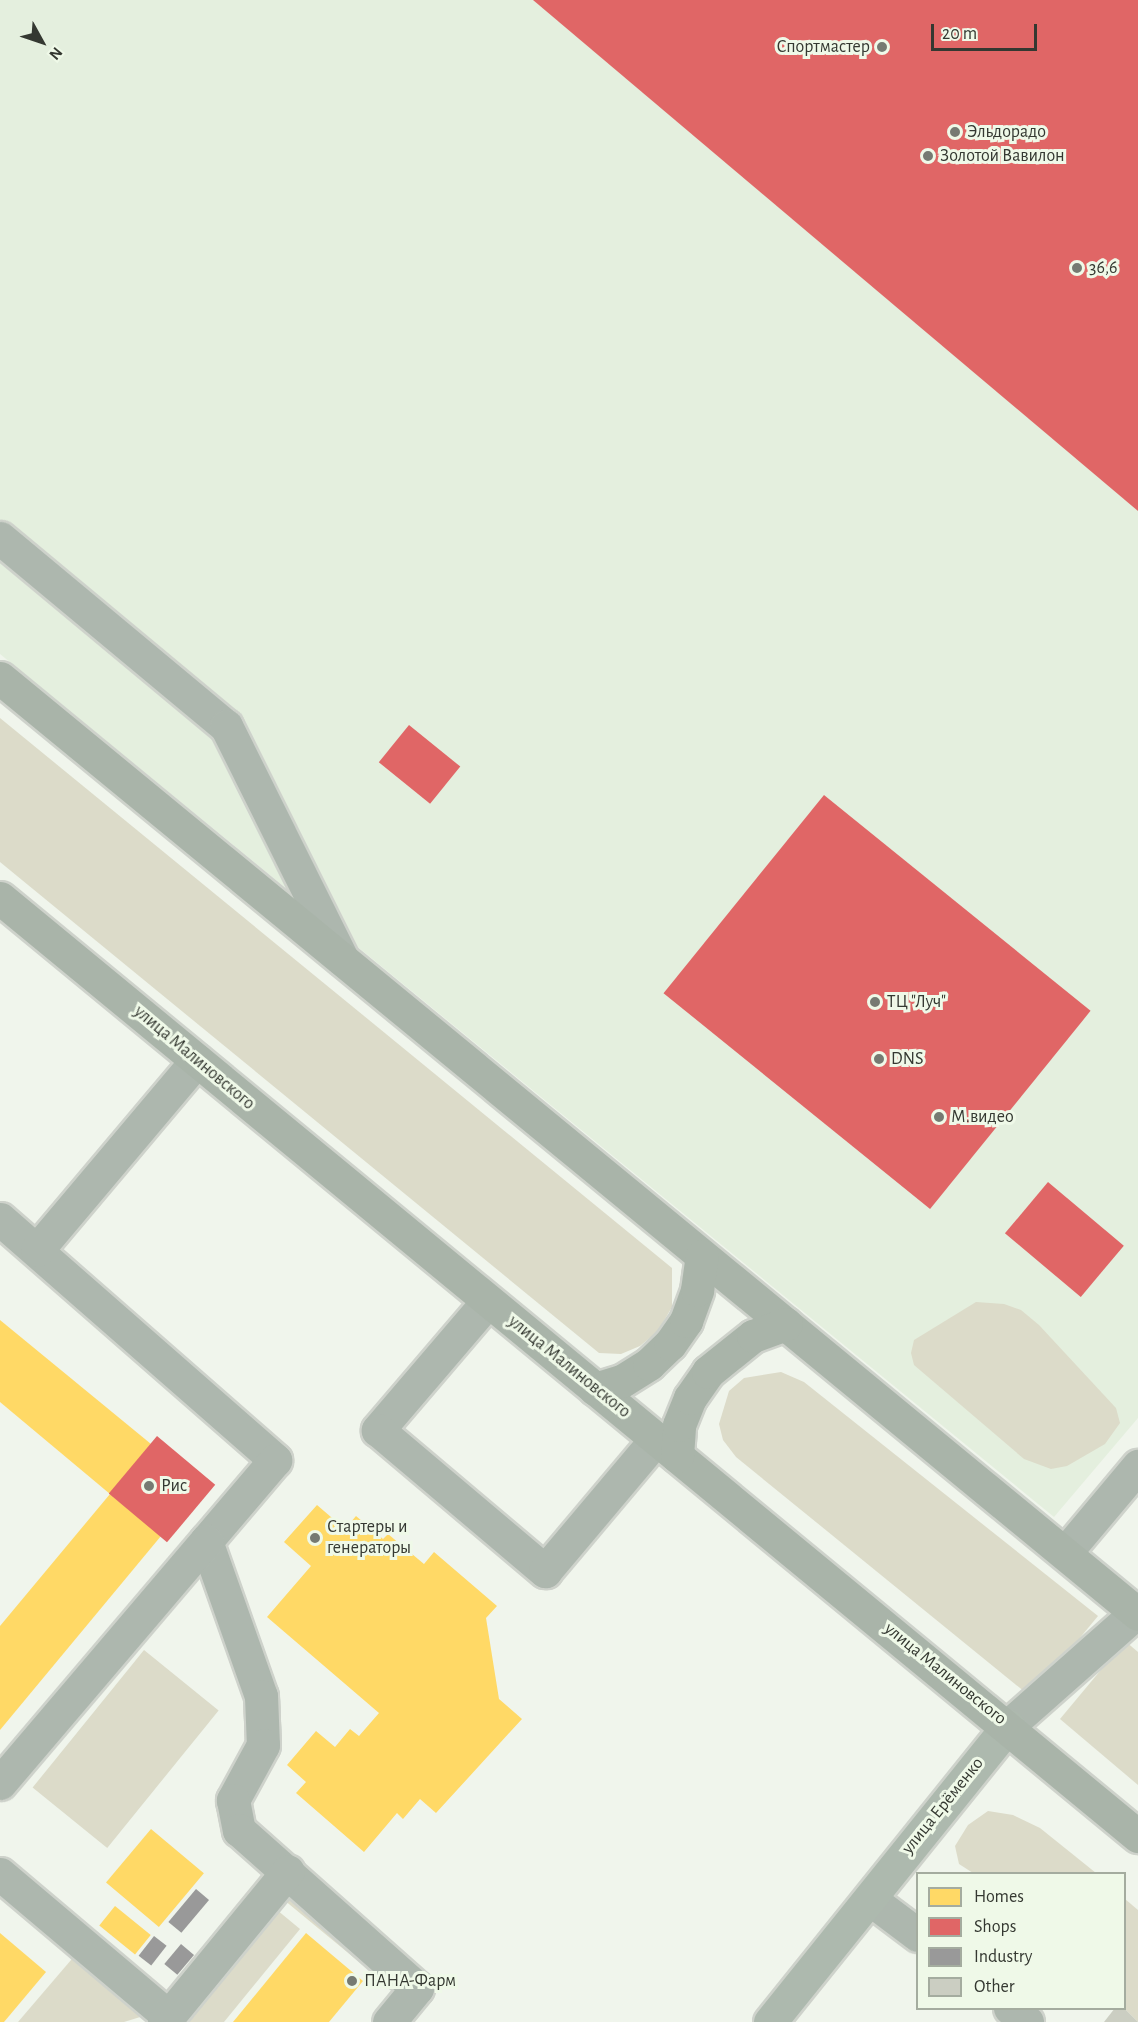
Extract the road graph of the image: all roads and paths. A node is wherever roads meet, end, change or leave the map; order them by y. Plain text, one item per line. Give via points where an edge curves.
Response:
1 (0, 538) edge
2 (0, 678) edge
3 (0, 898) edge
4 (342, 959) junction
5 (197, 1060) junction
6 (0, 1219) edge
7 (37, 1250) junction
8 (702, 1256) junction
9 (488, 1301) junction
10 (786, 1324) junction
11 (595, 1389) junction
12 (667, 1448) junction
13 (1138, 1466) edge
14 (206, 1541) junction
15 (1065, 1553) junction
16 (1138, 1613) edge
17 (1008, 1726) junction
18 (0, 1783) edge
19 (1138, 1836) edge
20 (288, 1871) junction
21 (0, 1874) edge
22 (870, 1899) junction
23 (916, 1934) edge
24 (1012, 2010) edge
25 (166, 2019) edge
26 (389, 2022) edge
27 (771, 2022) edge
28 (1027, 2022) edge

1 - 4 street via 226,726
2 - 4 highway
3 - 5 highway, улица Малиновского
4 - 8 highway
5 - 7 street
5 - 9 highway, улица Малиновского
6 - 7 street
7 - 14 street via 275,1460
8 - 10 highway
8 - 11 highway via 697,1290 686,1321 670,1344 649,1364 622,1381
9 - 11 highway, улица Малиновского
9 - 12 street via 378,1430 545,1571
10 - 12 highway via 753,1336 708,1372 690,1398
10 - 15 highway
11 - 12 highway, улица Малиновского
12 - 17 highway, улица Малиновского
13 - 15 street
14 - 18 street
14 - 20 street via 261,1696 262,1745 233,1800 239,1830
15 - 16 highway
16 - 17 street, улица Ерёменко
17 - 19 highway, улица Малиновского
17 - 22 main road, улица Ерёменко
20 - 25 street
20 - 26 street via 417,1988
21 - 25 street
22 - 23 street
22 - 27 main road, улица Ерёменко
24 - 28 street

